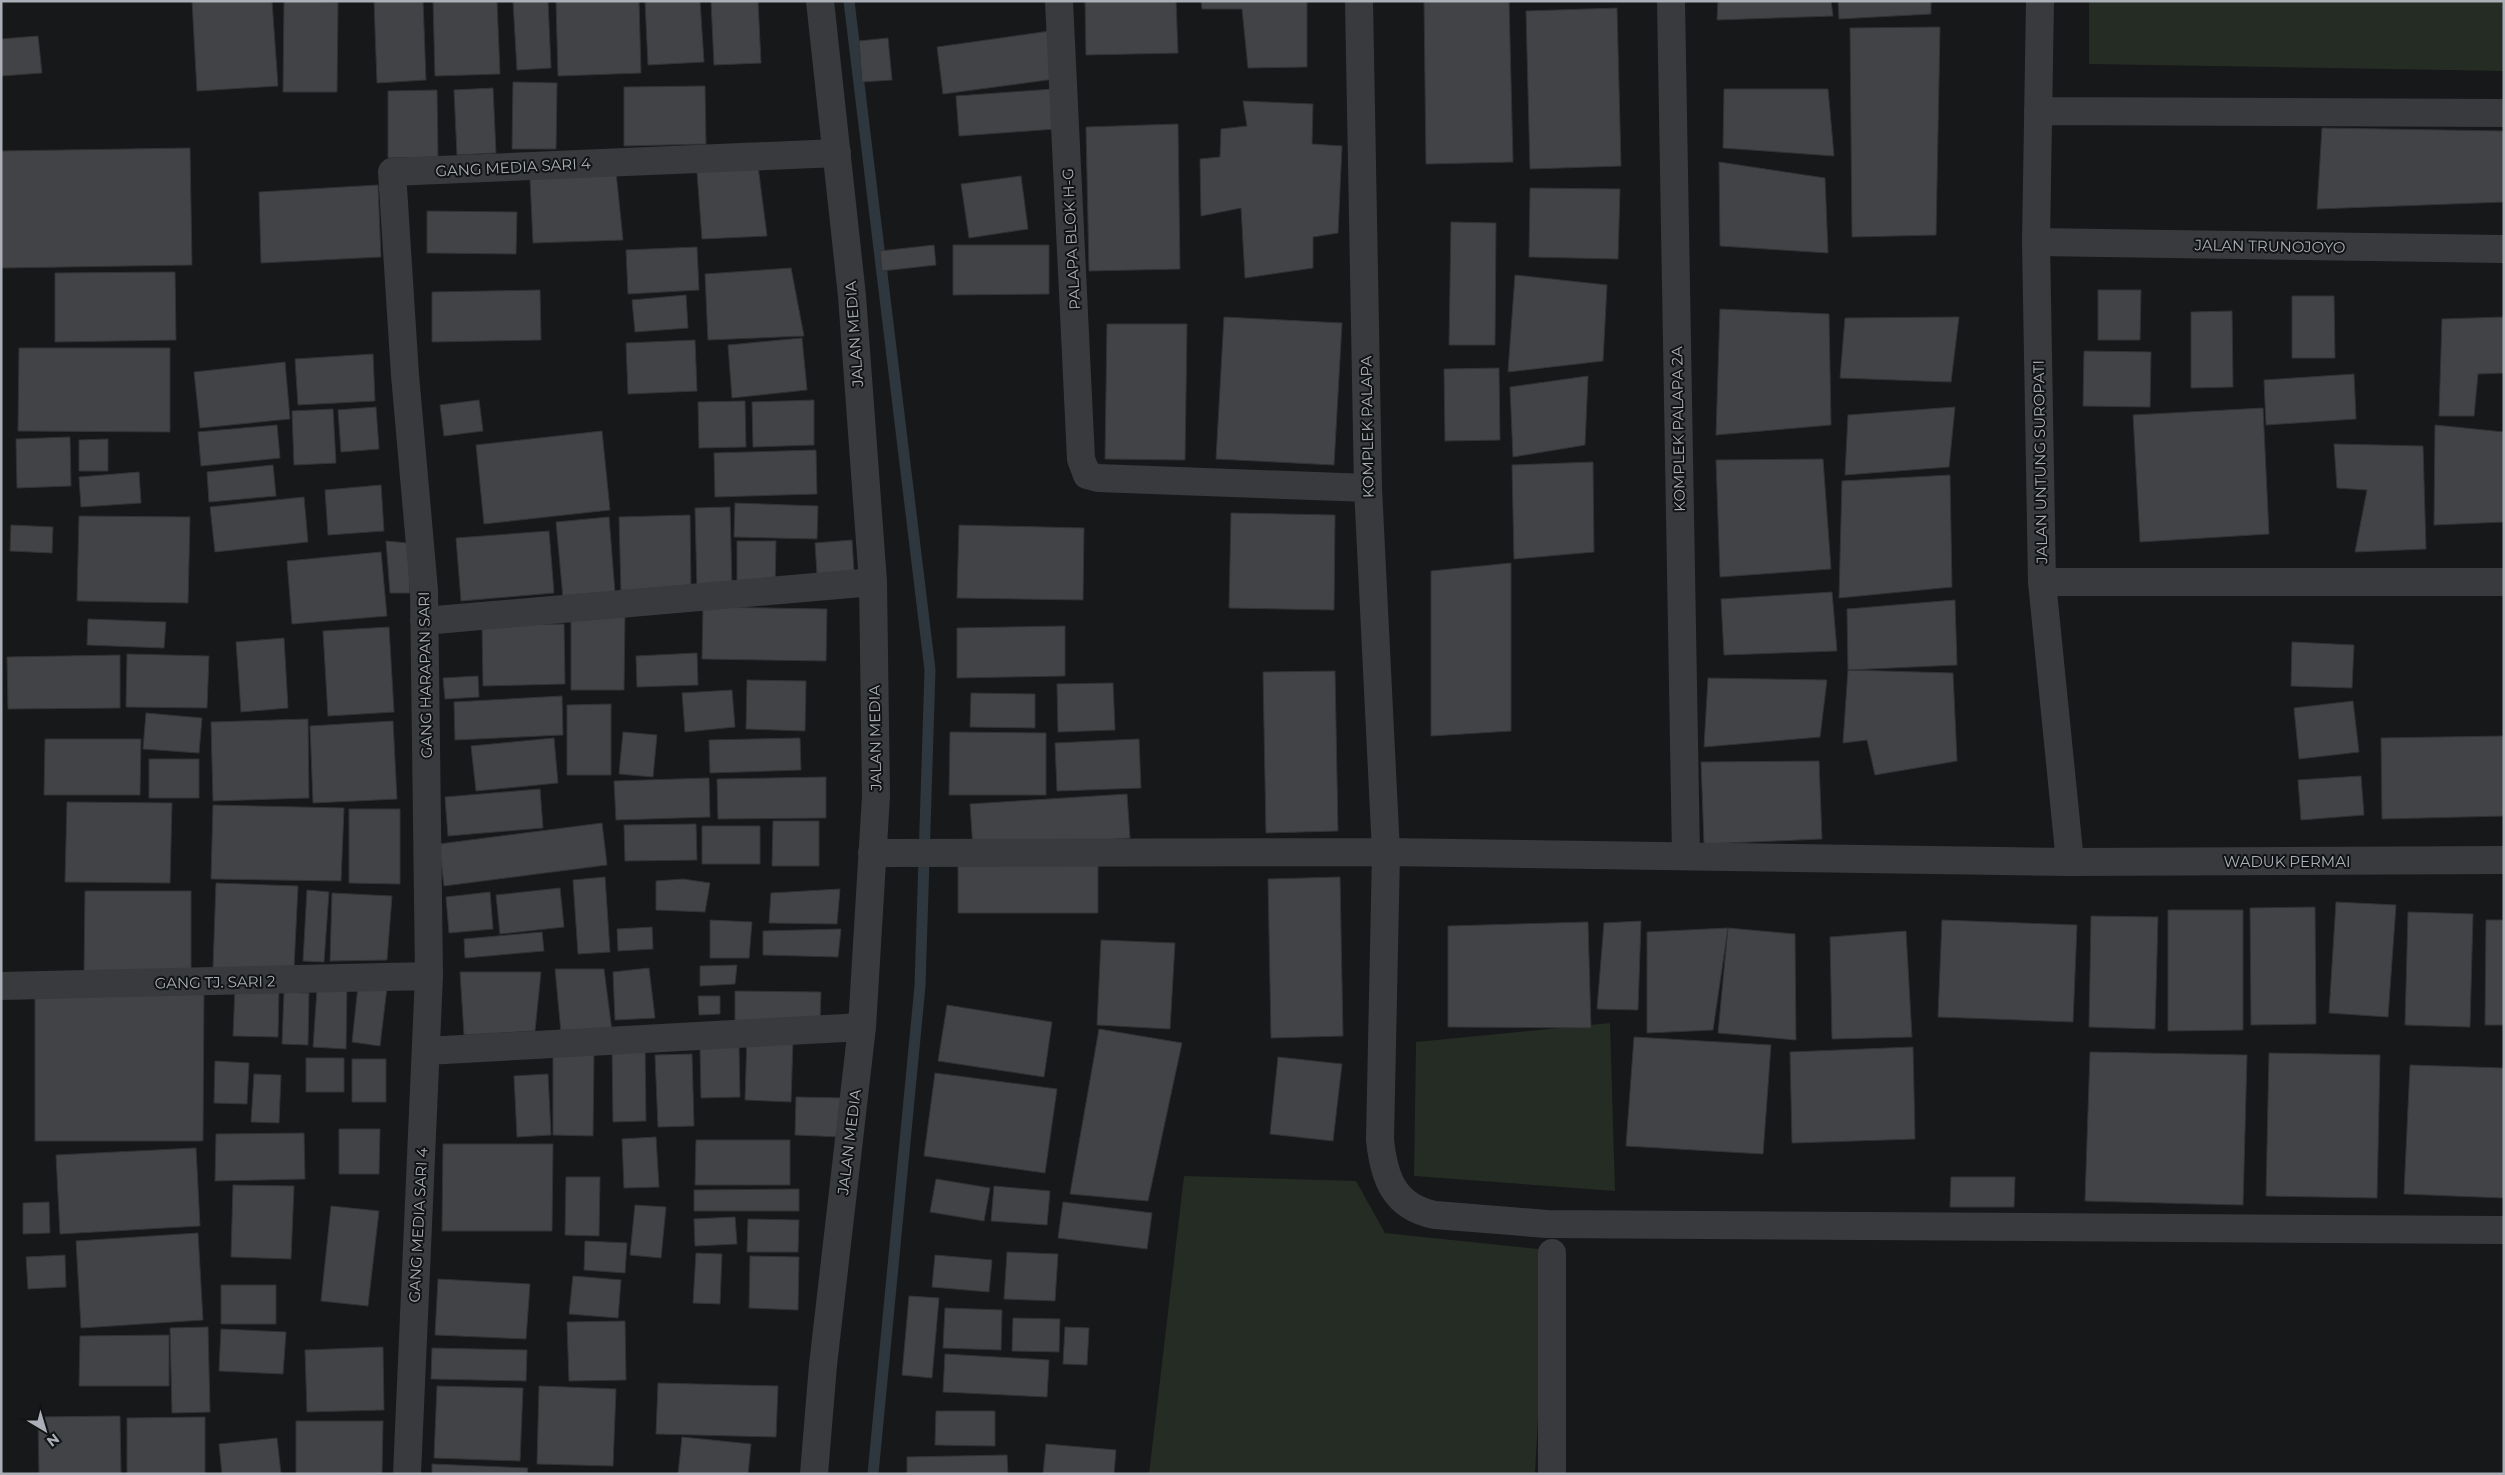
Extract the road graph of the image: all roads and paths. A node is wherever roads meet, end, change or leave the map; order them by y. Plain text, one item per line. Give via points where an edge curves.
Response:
1 (820, 1) edge
2 (1059, 1) edge
3 (1360, 1) edge
4 (1671, 1) edge
5 (2040, 1) edge
6 (2038, 111) junction
7 (2504, 113) edge
8 (837, 153) junction
9 (2036, 242) junction
10 (2504, 249) edge
11 (405, 375) joint
12 (1368, 488) junction
13 (873, 582) junction
14 (2042, 582) junction
15 (2504, 582) edge
16 (424, 620) junction
17 (1386, 852) junction
18 (878, 853) junction
19 (1686, 856) junction
20 (2504, 860) edge
21 (2070, 862) junction
22 (429, 976) junction
23 (1, 986) edge
24 (862, 1027) junction
25 (426, 1051) junction
26 (2504, 1230) edge
27 (1552, 1253) dead end
28 (407, 1474) edge
29 (814, 1474) edge
30 (1552, 1474) edge

1 - 8 street, JALAN MEDIA
2 - 12 street, PALAPA BLOK H-G via 1081,459 1087,475
3 - 12 street, KOMPLEK PALAPA
4 - 19 street, KOMPLEK PALAPA 2A
5 - 6 street, JALAN UNTUNG SUROPATI
6 - 7 street
6 - 9 street, JALAN UNTUNG SUROPATI
8 - 11 street, GANG MEDIA SARI 4 via 392,172
8 - 13 street, JALAN MEDIA via 852,296
9 - 10 street, JALAN TRUNOJOYO
9 - 14 street, JALAN UNTUNG SUROPATI
11 - 16 street, GANG HARAPAN SARI
12 - 17 street, KOMPLEK PALAPA
13 - 16 street
13 - 18 street, JALAN MEDIA
14 - 15 street, JALAN UNTUNG SUROPATI
14 - 21 street
16 - 22 street, GANG HARAPAN SARI
17 - 18 street, WADUK PERMAI
17 - 19 street, WADUK PERMAI
17 - 26 street, KOMPLEK PALAPA via 1382,1160 1390,1182 1404,1202 1423,1213 1547,1224
18 - 24 street, JALAN MEDIA
19 - 21 street, WADUK PERMAI
20 - 21 street, WADUK PERMAI
22 - 23 street, GANG TJ. SARI 2
22 - 25 street, GANG MEDIA SARI 4
24 - 25 street
24 - 29 street, JALAN MEDIA via 823,1365
25 - 28 street, GANG MEDIA SARI 4
27 - 30 street

